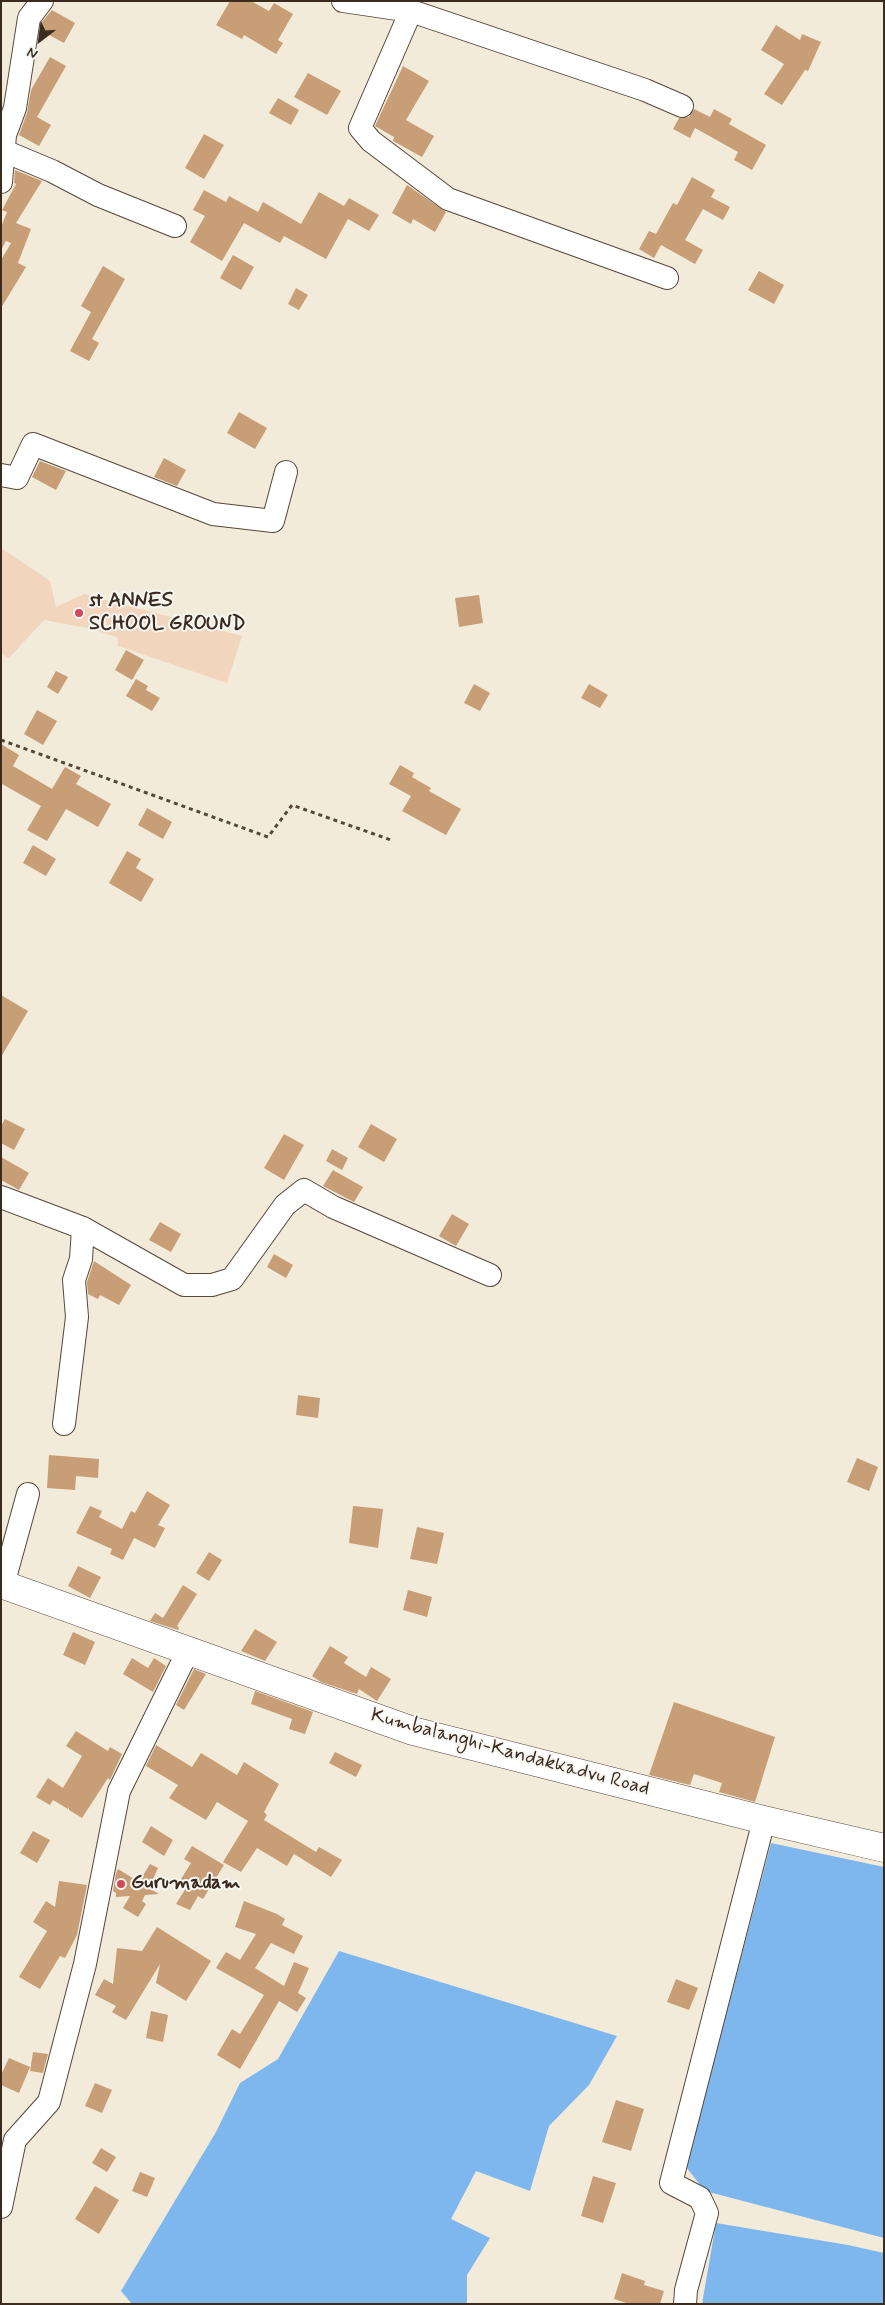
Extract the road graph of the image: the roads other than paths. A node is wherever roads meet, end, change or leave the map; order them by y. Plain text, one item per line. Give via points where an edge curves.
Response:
1 (42, 1) edge
2 (343, 1) edge
3 (411, 11) junction
4 (682, 106) dead end
5 (4, 151) junction
6 (1, 182) edge
7 (174, 226) dead end
8 (667, 278) dead end
9 (286, 472) dead end
10 (1, 475) edge
11 (1, 1197) edge
12 (83, 1228) junction
13 (490, 1276) dead end
14 (64, 1424) dead end
15 (28, 1494) dead end
16 (2, 1585) edge
17 (188, 1651) junction
18 (764, 1820) junction
19 (884, 1848) edge
20 (1, 2207) edge
21 (685, 2304) edge

1 - 5 street via 29,18 15,108 5,135
2 - 3 street
3 - 4 street via 645,90
3 - 8 street via 360,128 371,141 448,199
5 - 6 street
5 - 7 street
9 - 10 street via 273,521 213,514 33,444 17,478
11 - 12 street
12 - 13 street via 184,1285 212,1284 232,1279 285,1205 304,1190 333,1207
12 - 14 street via 81,1259 74,1280 77,1317
15 - 16 street
16 - 17 main road, Kumbalanghi-Kandakkadvu Road
17 - 18 main road, Kumbalanghi-Kandakkadvu Road via 413,1731
17 - 20 street via 119,1791 85,1964 49,2102 15,2140
18 - 19 main road, Kumbalanghi-Kandakkadvu Road
18 - 21 street via 671,2183 700,2198 707,2213

